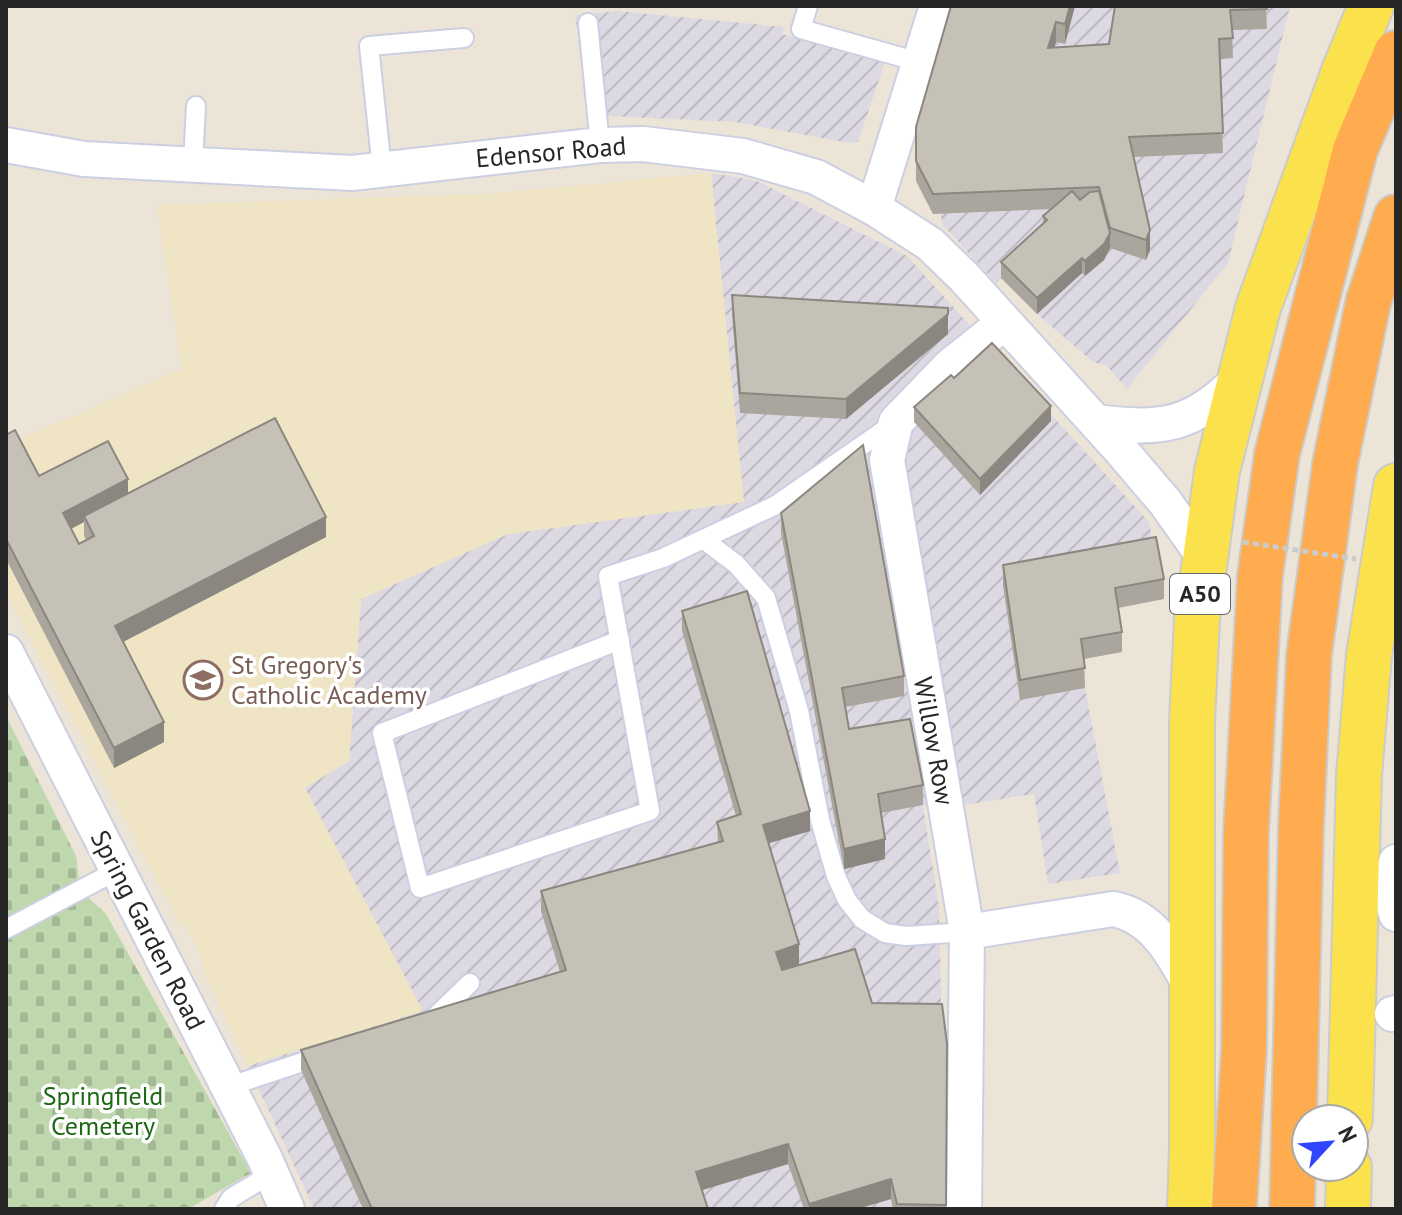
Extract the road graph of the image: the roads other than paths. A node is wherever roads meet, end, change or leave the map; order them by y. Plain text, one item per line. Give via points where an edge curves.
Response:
1 (808, 6) edge
2 (937, 6) edge
3 (1371, 6) edge
4 (588, 23) dead end
5 (464, 38) dead end
6 (1396, 53) edge
7 (919, 62) junction
8 (196, 106) dead end
9 (6, 145) edge
10 (600, 145) junction
11 (193, 164) junction
12 (382, 169) junction
13 (874, 208) junction
14 (1396, 217) edge
15 (1004, 323) junction
16 (1240, 378) junction
17 (896, 422) junction
18 (1096, 422) junction
19 (1396, 486) edge
20 (703, 539) junction
21 (1223, 549) junction
22 (1378, 561) edge
23 (620, 640) junction
24 (6, 652) edge
25 (1396, 862) edge
26 (118, 870) junction
27 (1396, 914) edge
28 (6, 929) edge
29 (967, 932) junction
30 (470, 983) dead end
31 (1191, 987) junction
32 (405, 1028) edge
33 (346, 1048) edge
34 (227, 1087) junction
35 (1350, 1103) edge
36 (271, 1174) junction
37 (1349, 1183) edge
38 (224, 1209) edge
39 (287, 1209) edge
40 (964, 1209) edge
41 (1190, 1209) edge
42 (1234, 1209) edge
43 (1292, 1209) edge
44 (1348, 1209) edge

1 - 7 lane via 801,29
2 - 7 street
3 - 16 main road, A50 via 1258,308
4 - 10 lane
5 - 12 lane via 369,46
6 - 42 highway, A50 via 1355,150 1277,454 1260,576
7 - 13 street
8 - 11 lane
9 - 11 street, Edensor Road via 84,159
10 - 12 street, Edensor Road
10 - 13 street, Edensor Road via 643,144 743,156 816,177
11 - 12 street, Edensor Road via 352,173
13 - 15 street, Edensor Road via 930,244
14 - 43 highway via 1368,303 1341,435 1309,655
15 - 17 street via 950,366
15 - 18 street, Edensor Road
16 - 18 street via 1205,410 1182,420 1132,426
16 - 21 main road, A50 via 1217,471
17 - 20 lane via 776,505
17 - 29 street, Willow Row via 887,460
18 - 21 street, Edensor Road via 1165,502
19 - 22 main road
20 - 23 lane via 608,576
20 - 29 lane via 736,564 766,598 799,711 820,820 847,900 862,919 885,933
21 - 31 main road, A50 via 1197,619
22 - 35 main road via 1359,775
23 - 23 lane via 650,811 420,888 382,733
24 - 26 street, Spring Garden Road
25 - 27 street
26 - 28 lane
26 - 34 street, Spring Garden Road
29 - 31 street via 1113,909 1129,912 1159,936
29 - 40 street, Willow Row
30 - 32 lane via 434,1018
31 - 41 main road, A50
33 - 34 lane
34 - 36 street, Spring Garden Road
36 - 38 lane via 231,1198
36 - 39 street, Spring Garden Road
37 - 44 main road

